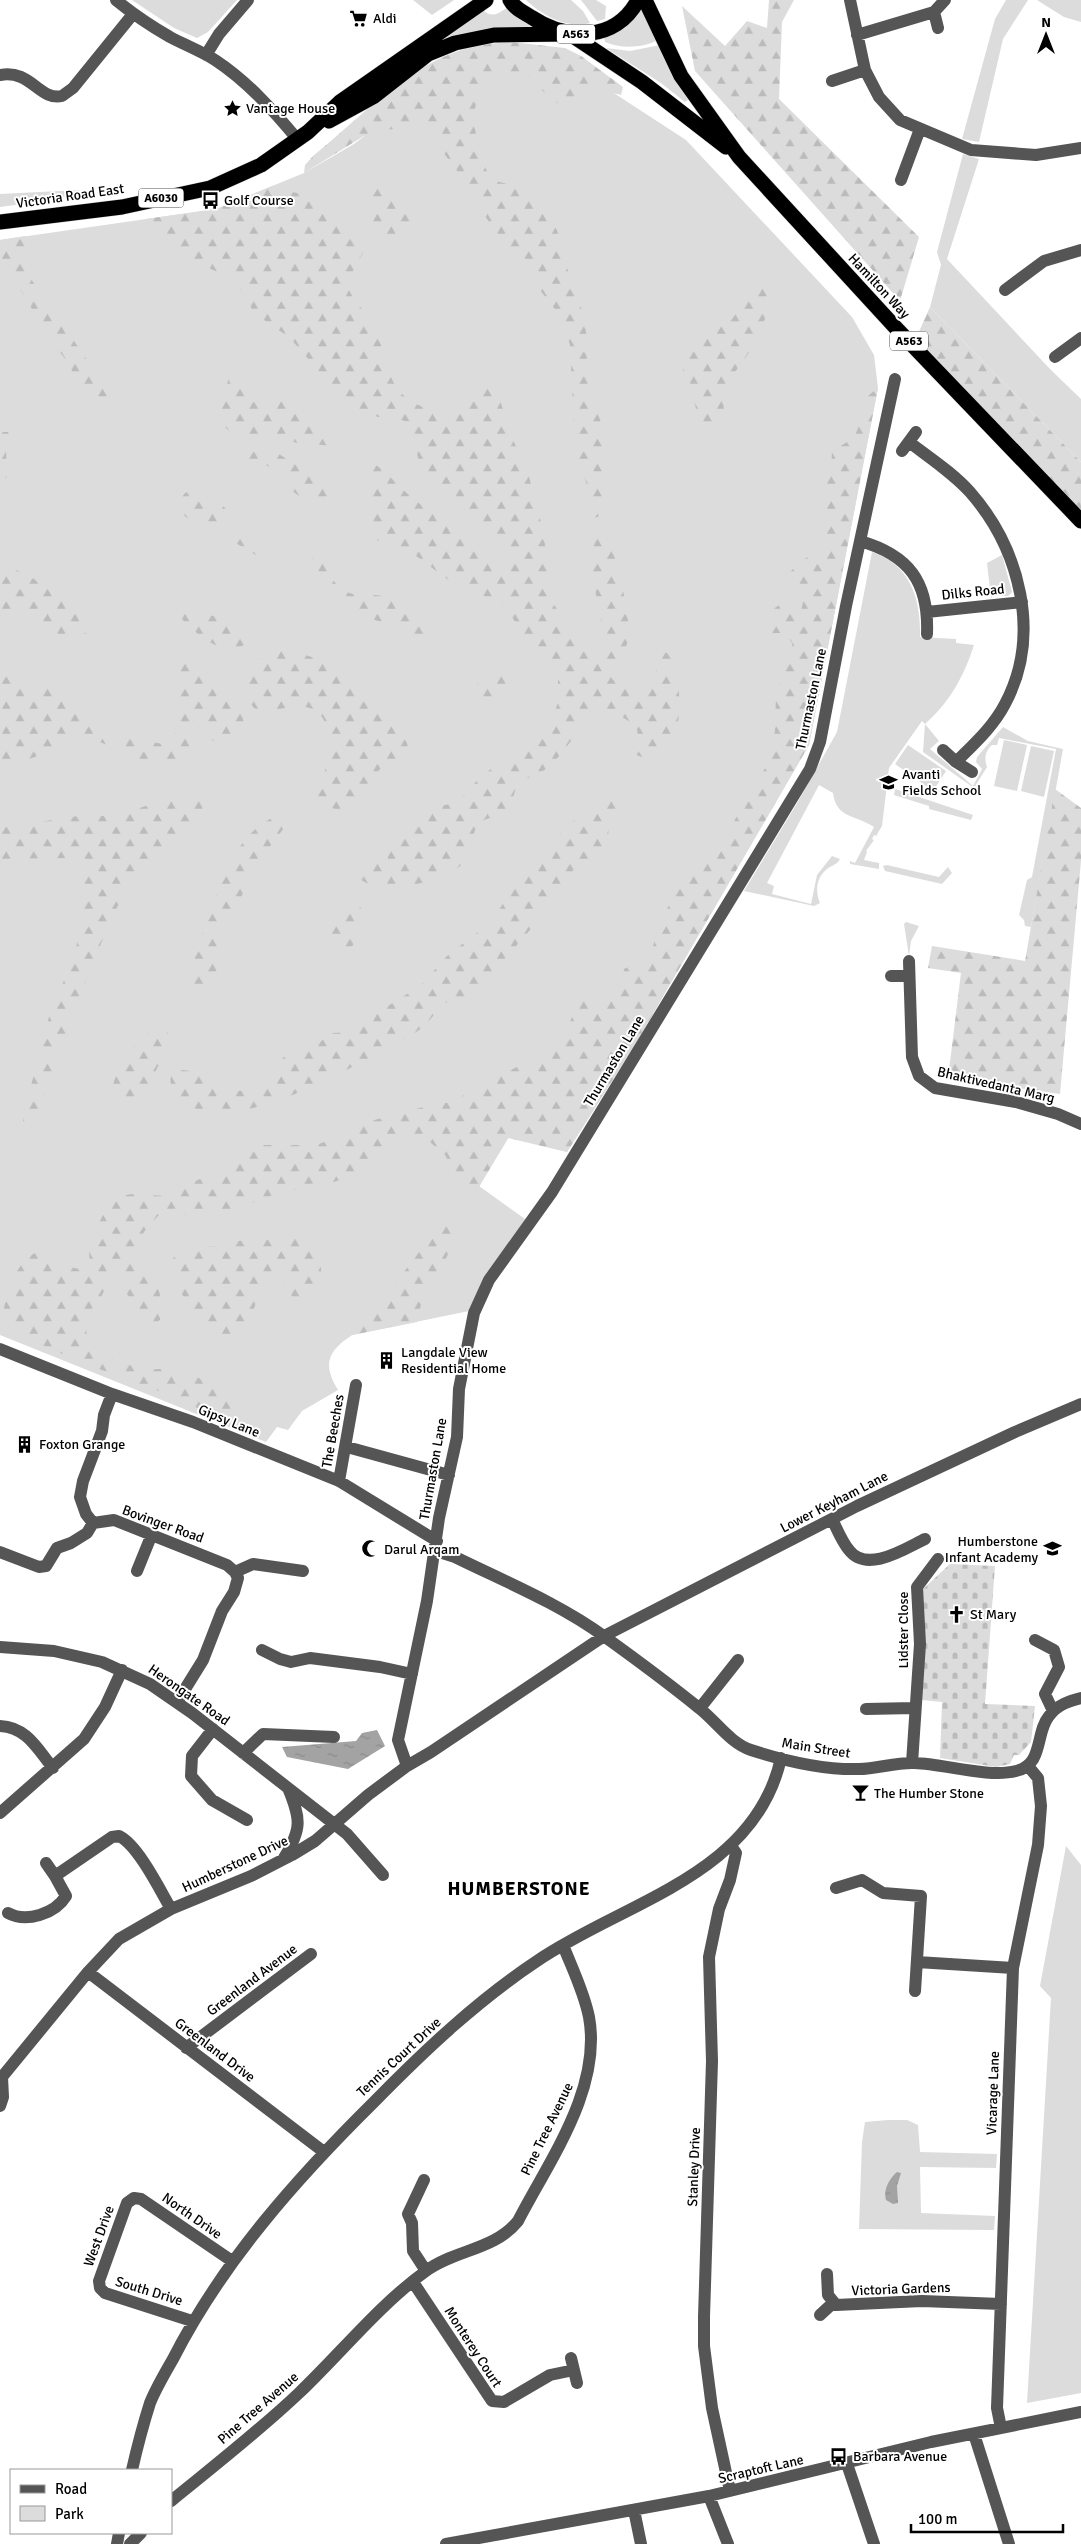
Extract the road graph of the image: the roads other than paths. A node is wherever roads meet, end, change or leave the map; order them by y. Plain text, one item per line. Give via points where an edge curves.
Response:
1 (116, 0) edge
2 (248, 0) edge
3 (486, 0) edge
4 (510, 0) edge
5 (638, 0) edge
6 (645, 0) edge
7 (850, 0) edge
8 (945, 0) edge
9 (934, 12) junction
10 (133, 14) junction
11 (938, 28) dead end
12 (569, 34) junction
13 (857, 35) junction
14 (206, 55) junction
15 (865, 70) junction
16 (0, 75) edge
17 (832, 81) dead end
18 (920, 129) junction
19 (303, 136) junction
20 (1081, 148) edge
21 (739, 158) junction
22 (902, 180) dead end
23 (0, 222) edge
24 (1081, 250) edge
25 (1005, 290) dead end
26 (1081, 338) edge
27 (1055, 357) dead end
28 (895, 379) dead end
29 (909, 442) dead end
30 (1081, 521) edge
31 (860, 541) junction
32 (1022, 602) junction
33 (927, 612) junction
34 (927, 634) dead end
35 (943, 750) dead end
36 (956, 762) junction
37 (972, 772) dead end
38 (909, 960) dead end
39 (891, 976) dead end
40 (909, 976) junction
41 (1081, 1124) edge
42 (0, 1349) edge
43 (356, 1385) dead end
44 (112, 1394) junction
45 (1081, 1404) edge
46 (346, 1447) junction
47 (449, 1475) junction
48 (340, 1481) junction
49 (832, 1518) junction
50 (93, 1523) junction
51 (152, 1534) junction
52 (925, 1539) dead end
53 (437, 1546) junction
54 (0, 1552) edge
55 (938, 1559) dead end
56 (303, 1571) dead end
57 (137, 1572) dead end
58 (235, 1572) junction
59 (604, 1636) junction
60 (1035, 1640) dead end
61 (0, 1647) edge
62 (262, 1650) dead end
63 (738, 1660) dead end
64 (122, 1670) junction
65 (412, 1674) junction
66 (1081, 1698) edge
67 (177, 1702) junction
68 (700, 1708) junction
69 (914, 1708) junction
70 (866, 1709) dead end
71 (1053, 1711) junction
72 (0, 1726) edge
73 (213, 1729) junction
74 (334, 1738) dead end
75 (243, 1753) junction
76 (781, 1758) junction
77 (912, 1763) junction
78 (407, 1766) junction
79 (1028, 1766) junction
80 (53, 1768) junction
81 (287, 1788) junction
82 (0, 1813) edge
83 (247, 1820) dead end
84 (334, 1825) junction
85 (731, 1846) junction
86 (283, 1860) junction
87 (46, 1863) dead end
88 (383, 1875) dead end
89 (55, 1876) junction
90 (836, 1888) dead end
91 (170, 1909) junction
92 (8, 1913) dead end
93 (563, 1945) junction
94 (311, 1954) dead end
95 (917, 1962) junction
96 (1013, 1968) junction
97 (88, 1972) junction
98 (915, 1991) dead end
99 (186, 2048) junction
100 (1, 2077) edge
101 (0, 2106) edge
102 (324, 2152) junction
103 (424, 2180) dead end
104 (134, 2198) joint
105 (232, 2261) junction
106 (426, 2271) junction
107 (827, 2274) dead end
108 (413, 2282) junction
109 (100, 2288) joint
110 (833, 2303) junction
111 (1001, 2304) junction
112 (820, 2315) dead end
113 (192, 2320) junction
114 (577, 2384) dead end
115 (1081, 2412) edge
116 (1001, 2428) junction
117 (974, 2434) junction
118 (848, 2464) junction
119 (132, 2469) edge
120 (730, 2491) junction
121 (709, 2496) junction
122 (172, 2500) edge
123 (634, 2510) junction
124 (139, 2534) edge
125 (130, 2544) edge
126 (446, 2544) edge
127 (641, 2544) edge
128 (728, 2544) edge
129 (874, 2544) edge
130 (1009, 2544) edge

1 - 10 street
2 - 14 street
3 - 19 highway, Victoria Road East / A6030 via 340,102
4 - 12 highway, A563 via 537,22
5 - 12 highway, A563 via 624,19 611,29 592,34
6 - 21 highway, Hamilton Way / A563 via 681,76
7 - 13 street
8 - 9 street
9 - 11 street
9 - 13 street
10 - 14 street
10 - 16 street via 73,88 62,96 49,96 22,76
12 - 19 highway, Victoria Road East / A6030 via 494,35 454,43 428,54 373,97
12 - 21 highway, Hamilton Way / A563 via 642,82
13 - 15 street
14 - 19 street via 238,77
15 - 17 street
15 - 18 street via 889,109 900,120
18 - 20 street via 971,150 1036,156
18 - 22 street
19 - 23 highway, Victoria Road East / A6030 via 261,166 210,188 122,206
21 - 30 highway, Hamilton Way / A563
24 - 25 street via 1044,261
26 - 27 street
28 - 31 street, Thurmaston Lane
29 - 32 street via 952,474 983,508 1010,555
31 - 33 street via 883,549 907,566 921,586
31 - 47 street, Thurmaston Lane via 820,742 810,769 552,1192 489,1280 474,1313 459,1389 457,1437
32 - 33 street, Dilks Road
32 - 36 street via 1023,648 1010,693 992,724
33 - 34 street
35 - 36 street
36 - 37 street
38 - 40 street, Bhaktivedanta Marg
39 - 40 street
40 - 41 street, Bhaktivedanta Marg via 912,1056 916,1072 923,1082 935,1088 1026,1105
42 - 44 street, Gipsy Lane
43 - 46 street, The Beeches
44 - 48 street, Gipsy Lane via 193,1422
44 - 50 street via 80,1497
45 - 49 street, Lower Keyham Lane
46 - 47 street
46 - 48 street, The Beeches
47 - 53 street, Thurmaston Lane via 439,1518
48 - 53 street, Gipsy Lane
49 - 52 street via 849,1551 867,1559 891,1555
49 - 59 street, Lower Keyham Lane
50 - 51 street, Bovinger Road via 114,1520
50 - 54 street via 87,1533 57,1548 46,1566 39,1567
51 - 57 street
51 - 58 street, Bovinger Road via 227,1565
53 - 59 street, Gipsy Lane via 563,1611
53 - 65 street, Thurmaston Lane
55 - 69 street, Lidster Close via 917,1586 920,1644
56 - 58 street via 253,1564
58 - 67 street via 238,1578 234,1592 222,1611 203,1660
59 - 68 street, Main Street
59 - 78 street, Humberstone Drive
60 - 71 street via 1054,1650 1059,1667 1045,1694
61 - 64 street, Herongate Road via 54,1652 102,1662
62 - 65 street via 291,1662 310,1658
63 - 68 street
64 - 67 street, Herongate Road
64 - 80 street via 106,1707 84,1739
65 - 78 street, Thurmaston Lane via 398,1740
66 - 71 street via 1064,1703
67 - 73 street, Herongate Road
68 - 76 street, Main Street via 736,1742 750,1750
69 - 70 street
69 - 77 street, Lidster Close
71 - 79 street
72 - 80 street via 23,1732
73 - 75 street, Herongate Road
73 - 83 street via 196,1747 191,1776 212,1800
74 - 75 street via 263,1734
75 - 81 street, Herongate Road
76 - 77 street, Main Street via 860,1770
76 - 85 street, Tennis Court Drive via 776,1781 755,1816
77 - 79 street, Main Street via 1012,1772
78 - 84 street, Humberstone Drive
79 - 96 street, Vicarage Lane via 1035,1772 1040,1786 1039,1835
80 - 82 street
81 - 84 street, Herongate Road
81 - 86 street via 299,1822 296,1839
84 - 86 street, Humberstone Drive
84 - 88 street, Herongate Road via 347,1834
85 - 93 street, Tennis Court Drive via 687,1880
85 - 120 street, Stanley Drive via 736,1853 709,1957 712,2061 704,2346 712,2408
86 - 91 street, Humberstone Drive
87 - 89 street
89 - 91 street via 112,1836 119,1836 130,1844
89 - 92 street via 65,1892 64,1899 40,1916 28,1918
90 - 95 street via 862,1880 882,1892 921,1896
91 - 97 street, Humberstone Drive via 119,1939
93 - 102 street, Tennis Court Drive via 537,1961 451,2029 406,2069
93 - 106 street, Pine Tree Avenue via 583,1995 591,2030 589,2071 582,2098 514,2227 496,2240
94 - 99 street, Greenland Avenue
95 - 96 street
95 - 98 street
96 - 111 street, Vicarage Lane
97 - 99 street, Greenland Drive
97 - 100 street, Humberstone Drive
99 - 102 street, Greenland Drive
100 - 101 street, Humberstone Drive via 3,2097
102 - 105 street, Tennis Court Drive
103 - 106 street via 408,2214 412,2223 413,2251
104 - 105 street, North Drive via 141,2198
104 - 109 street, West Drive via 127,2203 99,2281
105 - 113 street, Tennis Court Drive
106 - 108 street, Pine Tree Avenue
107 - 110 street, Victoria Gardens via 828,2295
108 - 114 street, Monterey Court via 492,2401 504,2402 573,2364
108 - 122 street, Pine Tree Avenue via 297,2395
109 - 113 street, South Drive via 105,2293
110 - 111 street, Victoria Gardens via 840,2306 913,2301
110 - 112 street
111 - 116 street, Vicarage Lane via 997,2408
113 - 119 street, Tennis Court Drive via 151,2402
115 - 116 street, Scraptoft Lane
116 - 117 street, Scraptoft Lane
117 - 118 street, Scraptoft Lane
117 - 130 street
118 - 120 street, Scraptoft Lane
118 - 129 street
120 - 121 street, Scraptoft Lane
121 - 123 street, Scraptoft Lane
121 - 128 street
123 - 126 street, Scraptoft Lane
123 - 127 street
124 - 125 street

